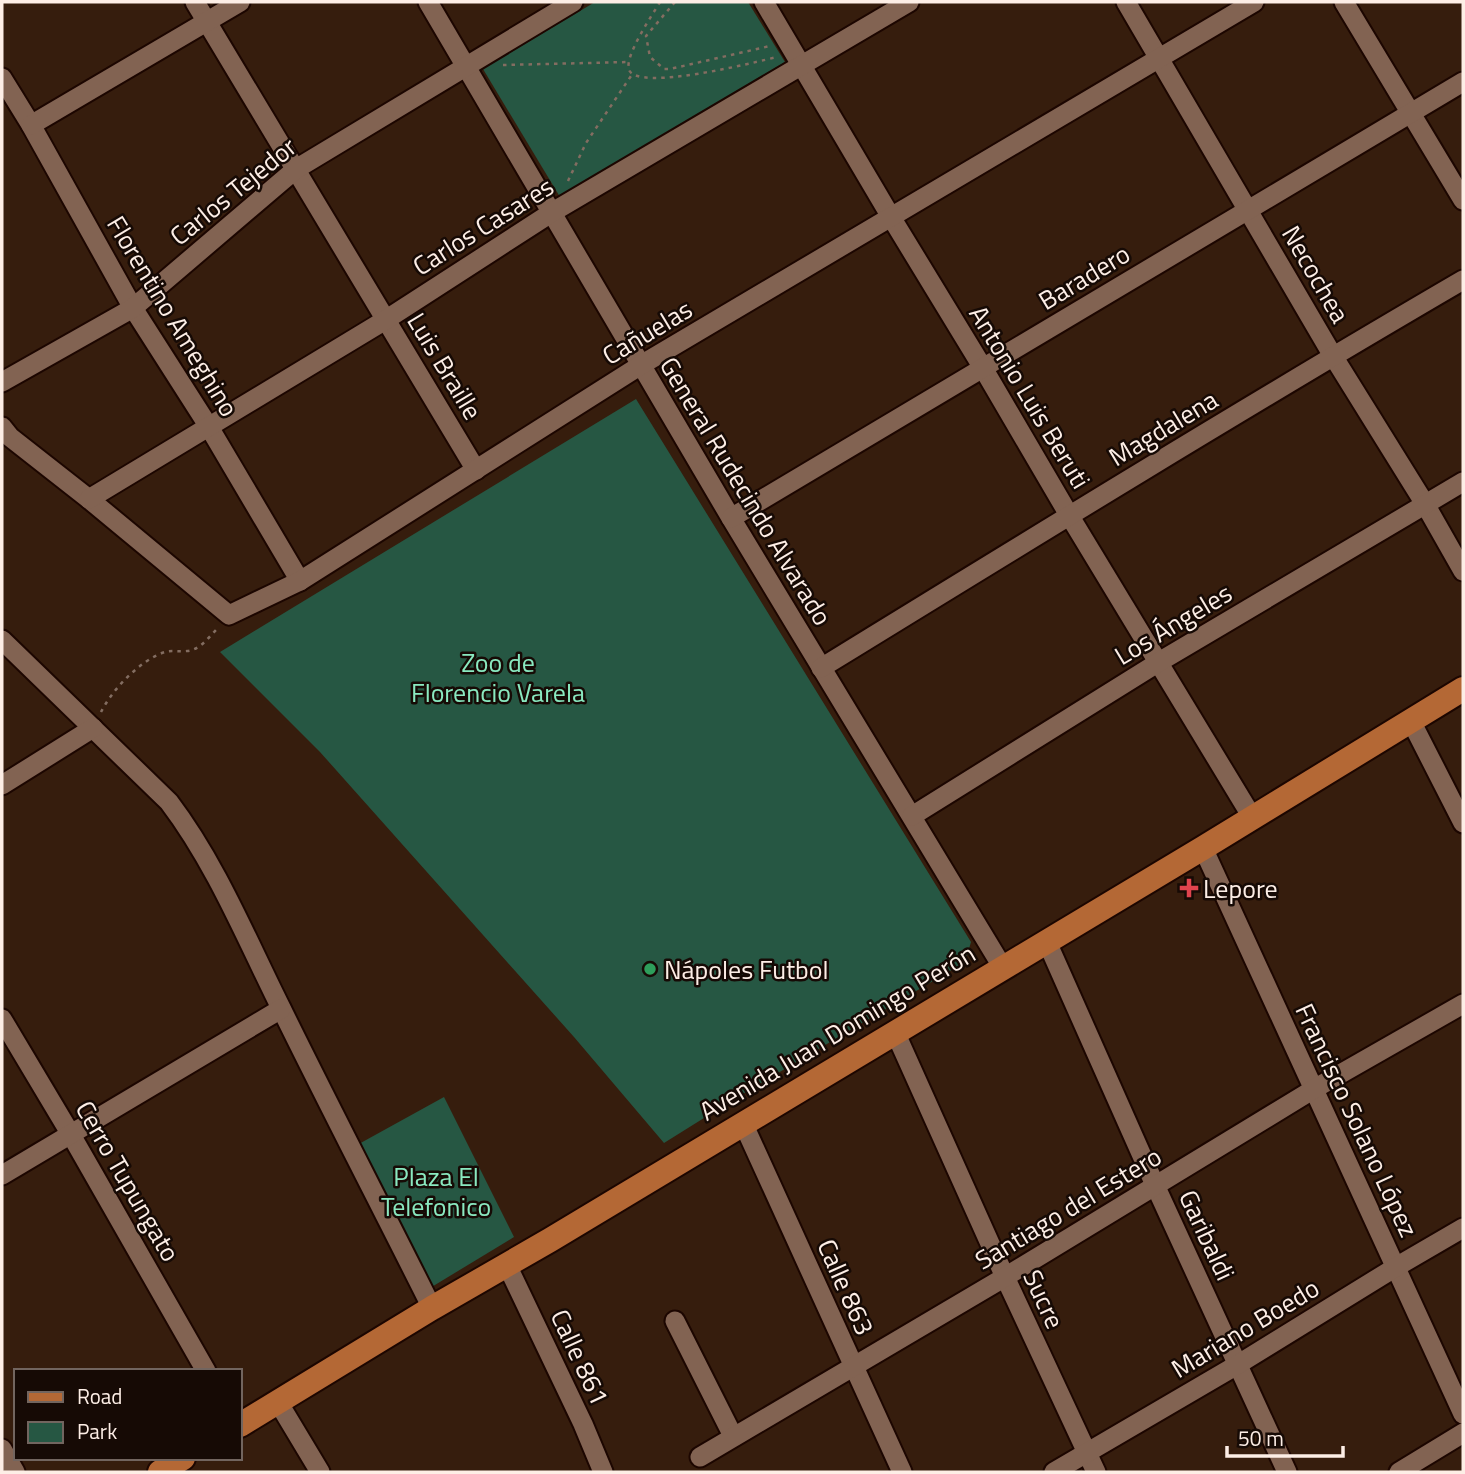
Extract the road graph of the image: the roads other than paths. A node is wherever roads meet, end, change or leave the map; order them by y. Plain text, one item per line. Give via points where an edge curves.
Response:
1 (195, 2) edge
2 (240, 2) edge
3 (428, 2) edge
4 (573, 2) edge
5 (764, 2) edge
6 (909, 2) edge
7 (1126, 2) edge
8 (1254, 2) edge
9 (1344, 2) edge
10 (207, 22) junction
11 (795, 53) junction
12 (1160, 58) junction
13 (467, 65) junction
14 (2, 78) edge
15 (1463, 82) edge
16 (1411, 113) junction
17 (31, 125) junction
18 (296, 169) junction
19 (1463, 200) edge
20 (557, 209) junction
21 (1248, 210) junction
22 (891, 217) junction
23 (1463, 280) edge
24 (133, 308) junction
25 (387, 319) junction
26 (1333, 356) junction
27 (641, 365) junction
28 (983, 368) junction
29 (2, 382) edge
30 (2, 427) edge
31 (209, 427) junction
32 (476, 470) junction
33 (1463, 482) edge
34 (89, 499) junction
35 (1425, 504) junction
36 (1069, 515) junction
37 (731, 518) junction
38 (1463, 571) edge
39 (300, 581) junction
40 (2, 640) edge
41 (1159, 662) junction
42 (821, 668) junction
43 (1463, 690) edge
44 (1411, 721) junction
45 (93, 728) junction
46 (2, 785) edge
47 (912, 816) junction
48 (1252, 817) junction
49 (1463, 823) edge
50 (1203, 848) junction
51 (1047, 942) junction
52 (1003, 968) junction
53 (1463, 1004) edge
54 (281, 1009) junction
55 (2, 1019) edge
56 (895, 1032) junction
57 (1314, 1089) junction
58 (743, 1123) junction
59 (71, 1133) junction
60 (2, 1175) edge
61 (1155, 1185) junction
62 (1463, 1228) edge
63 (507, 1265) junction
64 (1396, 1267) junction
65 (1005, 1277) junction
66 (432, 1308) junction
67 (675, 1321) dead end
68 (1237, 1365) junction
69 (853, 1367) junction
70 (205, 1369) edge
71 (278, 1402) junction
72 (1463, 1414) edge
73 (242, 1424) edge
74 (1463, 1433) edge
75 (733, 1436) junction
76 (2, 1449) edge
77 (1087, 1452) junction
78 (700, 1457) dead end
79 (180, 1460) edge
80 (15, 1472) edge
81 (160, 1472) edge
82 (320, 1472) edge
83 (603, 1472) edge
84 (902, 1472) edge
85 (1054, 1472) edge
86 (1096, 1472) edge
87 (1286, 1472) edge
88 (1399, 1472) edge

1 - 10 street, Luis Braille
2 - 10 street
3 - 13 street, General Rudecindo Alvarado
4 - 13 street, Carlos Tejedor
5 - 11 street, Antonio Luis Beruti
6 - 11 street, Carlos Casares
7 - 12 street, Necochea
8 - 12 street, Cañuelas
9 - 16 street
10 - 17 street
10 - 18 street, Luis Braille
11 - 20 street, Carlos Casares
11 - 22 street, Antonio Luis Beruti
12 - 21 street, Necochea
12 - 22 street, Cañuelas
13 - 18 street, Carlos Tejedor
13 - 20 street, General Rudecindo Alvarado
14 - 17 street, Florentino Ameghino
15 - 16 street, Baradero
16 - 19 street
16 - 21 street, Baradero
17 - 24 street, Florentino Ameghino
18 - 24 street, Carlos Tejedor
18 - 25 street, Luis Braille
20 - 25 street, Carlos Casares
20 - 27 street, General Rudecindo Alvarado
21 - 26 street, Necochea
21 - 28 street, Baradero
22 - 27 street, Cañuelas
22 - 28 street, Antonio Luis Beruti
23 - 26 street, Magdalena
24 - 29 street, Carlos Tejedor
24 - 31 street, Florentino Ameghino
25 - 31 street, Carlos Casares
25 - 32 street, Luis Braille
26 - 35 street, Necochea
26 - 36 street, Magdalena
27 - 32 street, Cañuelas
27 - 37 street, General Rudecindo Alvarado
28 - 36 street, Antonio Luis Beruti
28 - 37 street, Baradero
30 - 34 street
31 - 34 street, Carlos Casares
31 - 39 street, Florentino Ameghino
32 - 39 street, Cañuelas
33 - 35 street, Los Ángeles
34 - 39 street, Cañuelas via 229,615
35 - 38 street, Necochea
35 - 41 street, Los Ángeles
36 - 41 street, Antonio Luis Beruti
36 - 42 street, Magdalena
37 - 42 street, General Rudecindo Alvarado
40 - 45 street
41 - 47 street, Los Ángeles
41 - 48 street, Antonio Luis Beruti
42 - 47 street, General Rudecindo Alvarado
43 - 44 main road, Avenida Juan Domingo Perón
44 - 48 main road, Avenida Juan Domingo Perón
44 - 49 street
45 - 46 street
45 - 54 street via 169,802 188,827 214,870
47 - 52 street, General Rudecindo Alvarado
48 - 50 main road, Avenida Juan Domingo Perón
50 - 51 main road, Avenida Juan Domingo Perón
50 - 57 street, Francisco Solano López
51 - 52 main road, Avenida Juan Domingo Perón
51 - 61 street, Garibaldi
52 - 56 main road, Avenida Juan Domingo Perón
53 - 57 street, Santiago del Estero
54 - 59 street
54 - 66 street
55 - 59 street, Cerro Tupungato
56 - 58 main road, Avenida Juan Domingo Perón
56 - 65 street, Sucre
57 - 61 street, Santiago del Estero
57 - 64 street, Francisco Solano López
58 - 63 main road, Avenida Juan Domingo Perón
58 - 69 street, Calle 863
59 - 60 street
59 - 70 street, Cerro Tupungato
61 - 65 street, Santiago del Estero
61 - 68 street, Garibaldi
62 - 64 street, Mariano Boedo
63 - 66 main road, Avenida Juan Domingo Perón
63 - 83 street, Calle 861
64 - 68 street, Mariano Boedo
64 - 72 street, Francisco Solano López
65 - 69 street, Santiago del Estero
65 - 77 street, Sucre
66 - 71 main road, Avenida Juan Domingo Perón
67 - 75 street
68 - 77 street, Mariano Boedo
68 - 87 street, Garibaldi
69 - 75 street, Santiago del Estero
69 - 84 street, Calle 863
71 - 73 main road, Avenida Juan Domingo Perón
71 - 82 street
74 - 88 street
75 - 78 street, Santiago del Estero
76 - 80 street
77 - 85 street, Mariano Boedo
77 - 86 street, Sucre
79 - 81 main road

